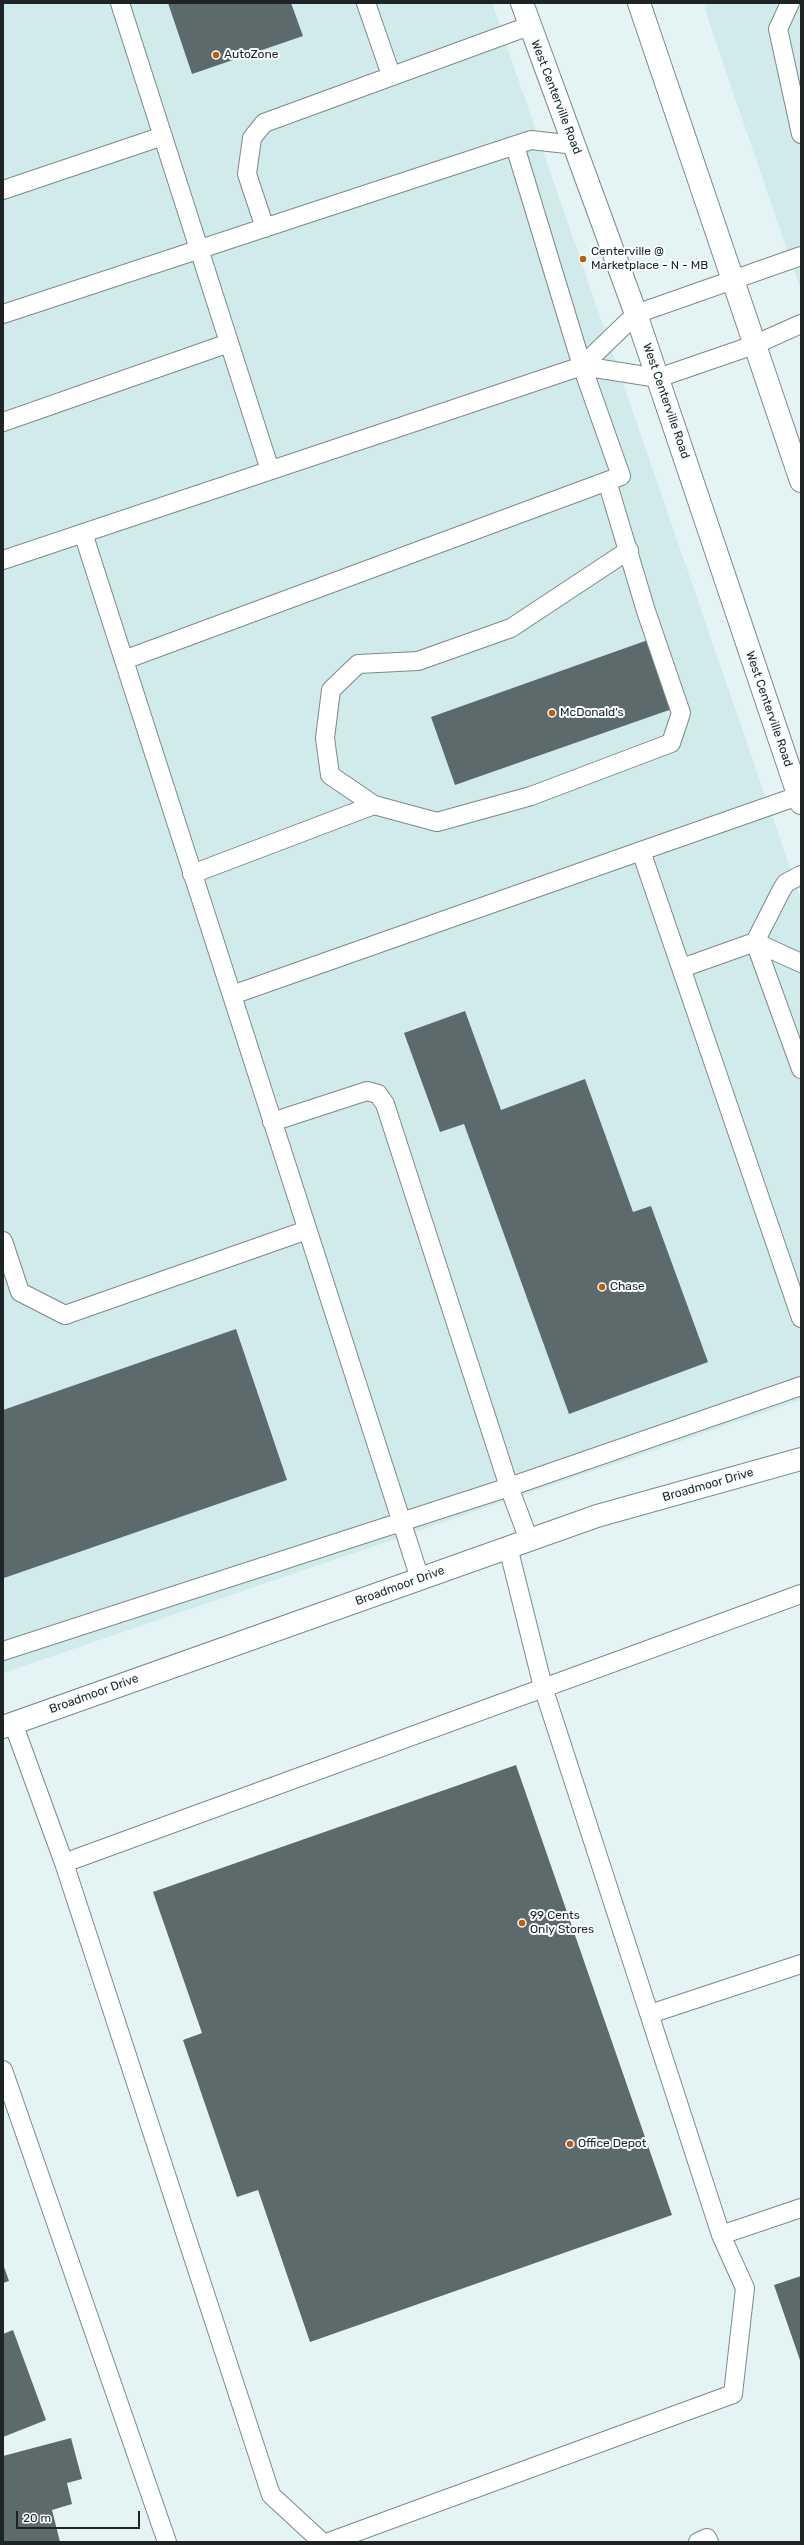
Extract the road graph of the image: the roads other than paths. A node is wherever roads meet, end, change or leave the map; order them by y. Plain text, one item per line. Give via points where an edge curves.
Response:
1 (120, 3) edge
2 (366, 3) edge
3 (522, 3) edge
4 (639, 3) edge
5 (790, 3) edge
6 (529, 26) junction
7 (391, 75) junction
8 (801, 134) edge
9 (163, 136) junction
10 (575, 145) junction
11 (515, 146) junction
12 (3, 190) edge
13 (265, 228) junction
14 (199, 249) junction
15 (801, 256) edge
16 (731, 279) junction
17 (3, 314) edge
18 (636, 314) junction
19 (801, 324) edge
20 (229, 343) junction
21 (754, 345) junction
22 (582, 366) junction
23 (658, 378) junction
24 (3, 422) edge
25 (270, 470) junction
26 (607, 481) junction
27 (801, 481) edge
28 (83, 533) junction
29 (629, 550) junction
30 (3, 560) edge
31 (124, 660) junction
32 (800, 798) edge
33 (374, 805) junction
34 (641, 851) junction
35 (192, 874) junction
36 (801, 875) edge
37 (755, 942) junction
38 (801, 963) edge
39 (682, 968) junction
40 (232, 995) junction
41 (801, 1069) edge
42 (272, 1122) junction
43 (307, 1230) junction
44 (3, 1241) edge
45 (801, 1318) edge
46 (801, 1386) edge
47 (801, 1459) edge
48 (509, 1487) junction
49 (401, 1522) junction
50 (529, 1540) junction
51 (508, 1547) junction
52 (420, 1579) junction
53 (801, 1594) edge
54 (3, 1651) edge
55 (543, 1687) junction
56 (8, 1725) edge
57 (64, 1863) junction
58 (801, 1964) edge
59 (650, 2014) junction
60 (3, 2070) edge
61 (801, 2208) edge
62 (722, 2235) junction
63 (167, 2542) edge
64 (322, 2542) edge
65 (329, 2542) edge
66 (698, 2542) edge
67 (709, 2542) edge

1 - 9 lane
2 - 7 lane
3 - 6 main road, West Centerville Road
4 - 16 main road
5 - 8 lane via 778,29
6 - 7 lane
6 - 10 main road, West Centerville Road
7 - 13 lane via 264,123 252,138 247,174
9 - 12 lane
9 - 14 lane
10 - 11 lane via 531,140
10 - 18 main road, West Centerville Road
11 - 13 lane
11 - 22 lane
13 - 14 lane
14 - 17 lane
14 - 20 lane
15 - 16 lane
16 - 18 lane
16 - 21 main road
18 - 22 lane
18 - 23 main road, West Centerville Road
19 - 21 lane
20 - 24 lane
20 - 25 lane
21 - 23 lane
21 - 27 main road
22 - 23 lane
22 - 25 lane
22 - 26 lane via 621,476
23 - 32 main road, West Centerville Road
25 - 28 lane
26 - 29 lane
26 - 31 lane
28 - 30 lane
28 - 31 lane
29 - 33 lane via 511,628 418,661 358,664 331,690 325,738 330,775
29 - 33 lane via 646,611 681,713 671,743 532,796 438,822
31 - 35 lane
32 - 34 lane
33 - 35 lane
34 - 39 lane
34 - 40 lane
35 - 40 lane
36 - 37 lane via 786,883
37 - 38 lane
37 - 39 lane
37 - 41 lane
39 - 45 lane
40 - 42 lane
42 - 43 lane
42 - 48 lane via 367,1090 378,1094 385,1104
43 - 44 lane via 65,1315 20,1292
43 - 49 lane
46 - 48 lane
47 - 50 main road, Broadmoor Drive via 597,1516
48 - 49 lane
48 - 50 lane
49 - 52 lane
49 - 54 lane
50 - 51 main road, Broadmoor Drive
51 - 52 main road, Broadmoor Drive
51 - 55 lane
52 - 56 main road, Broadmoor Drive
53 - 55 lane
55 - 57 lane
55 - 59 lane
56 - 57 lane
57 - 64 lane via 271,2495
58 - 59 lane
59 - 62 lane
60 - 63 lane
61 - 62 lane
62 - 65 lane via 745,2288 733,2394
66 - 67 lane via 707,2538

